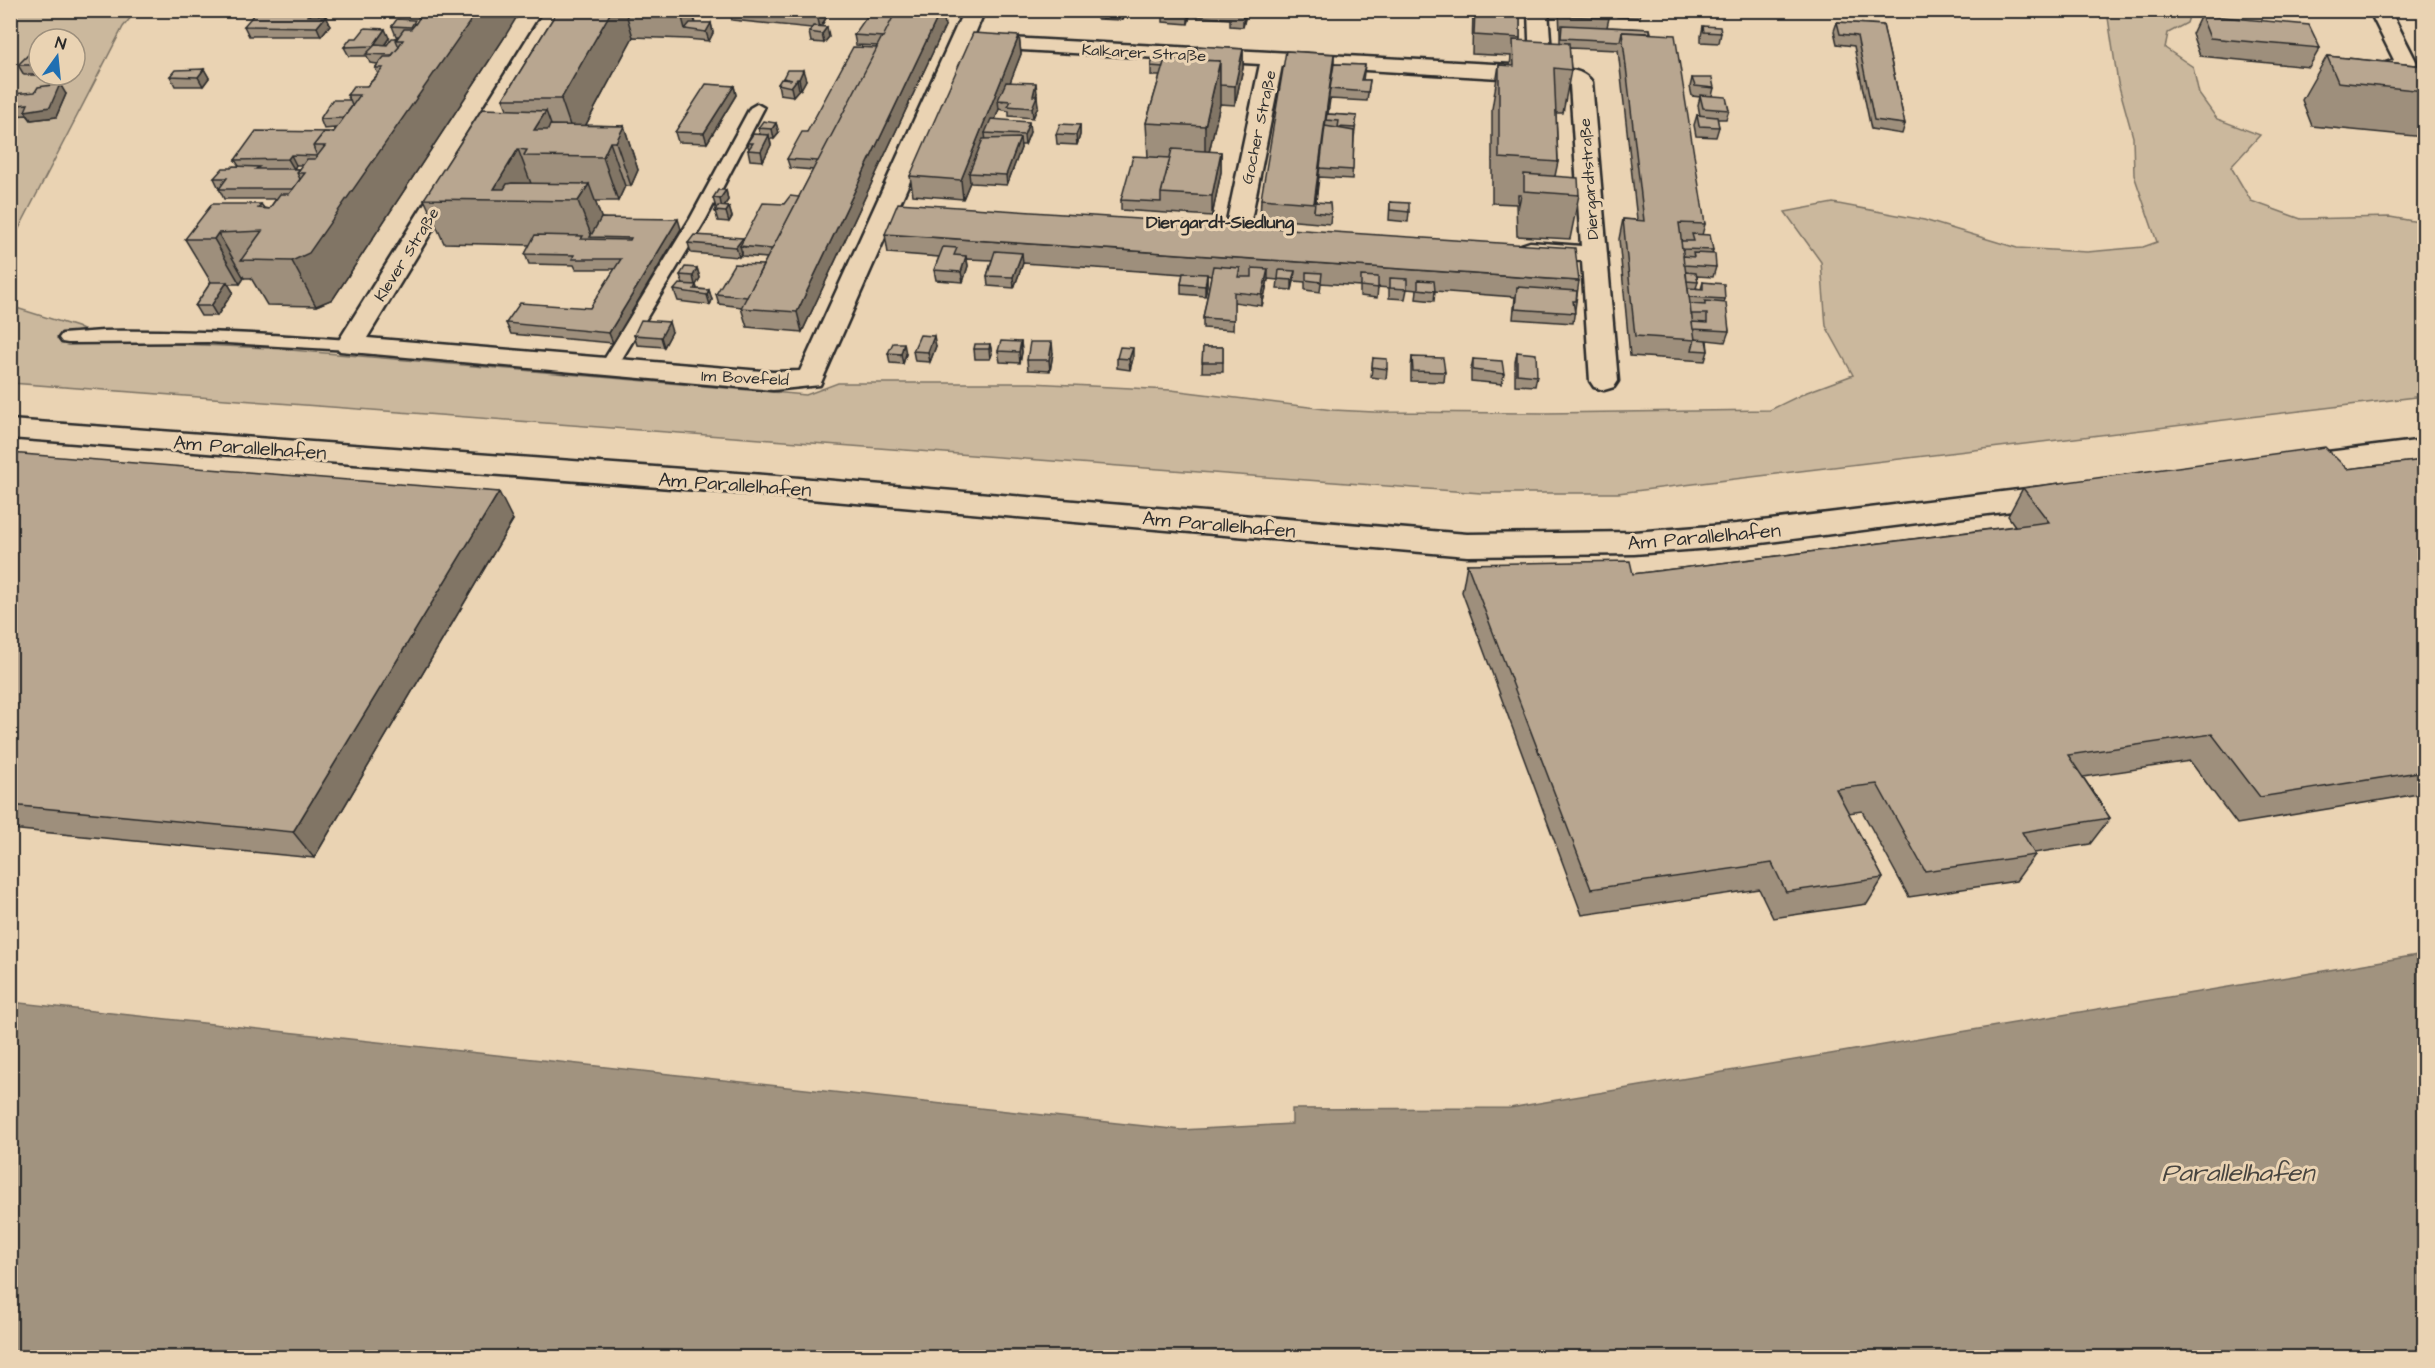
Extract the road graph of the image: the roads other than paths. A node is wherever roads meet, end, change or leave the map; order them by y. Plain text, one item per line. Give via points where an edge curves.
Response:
1 (556, 10) edge
2 (975, 10) edge
3 (1538, 10) edge
4 (2379, 10) edge
5 (963, 41) junction
6 (1272, 59) junction
7 (2382, 72) edge
8 (1541, 73) junction
9 (757, 108) dead end
10 (1237, 230) edge
11 (1510, 248) edge
12 (1593, 254) junction
13 (68, 338) dead end
14 (349, 345) junction
15 (608, 368) junction
16 (1605, 381) dead end
17 (10, 429) edge
18 (2424, 450) edge
19 (2270, 470) edge
20 (2081, 493) edge

1 - 14 street, Klever Straße
2 - 5 street, Im Bovefeld
3 - 8 street
4 - 7 street via 2406,63
5 - 6 street, Kalkarer Straße
5 - 15 street, Im Bovefeld via 899,208 810,379 773,381
6 - 8 street, Kalkarer Straße
6 - 10 street, Gocher Straße
8 - 12 street, Diergardtstraße via 1570,76 1581,82
9 - 15 lane via 698,219
11 - 12 street
12 - 16 street, Diergardtstraße
13 - 14 lane via 125,335
14 - 15 street, Im Bovefeld
17 - 20 street, Am Parallelhafen via 764,485 1467,545 1634,543 1737,535
18 - 19 street

